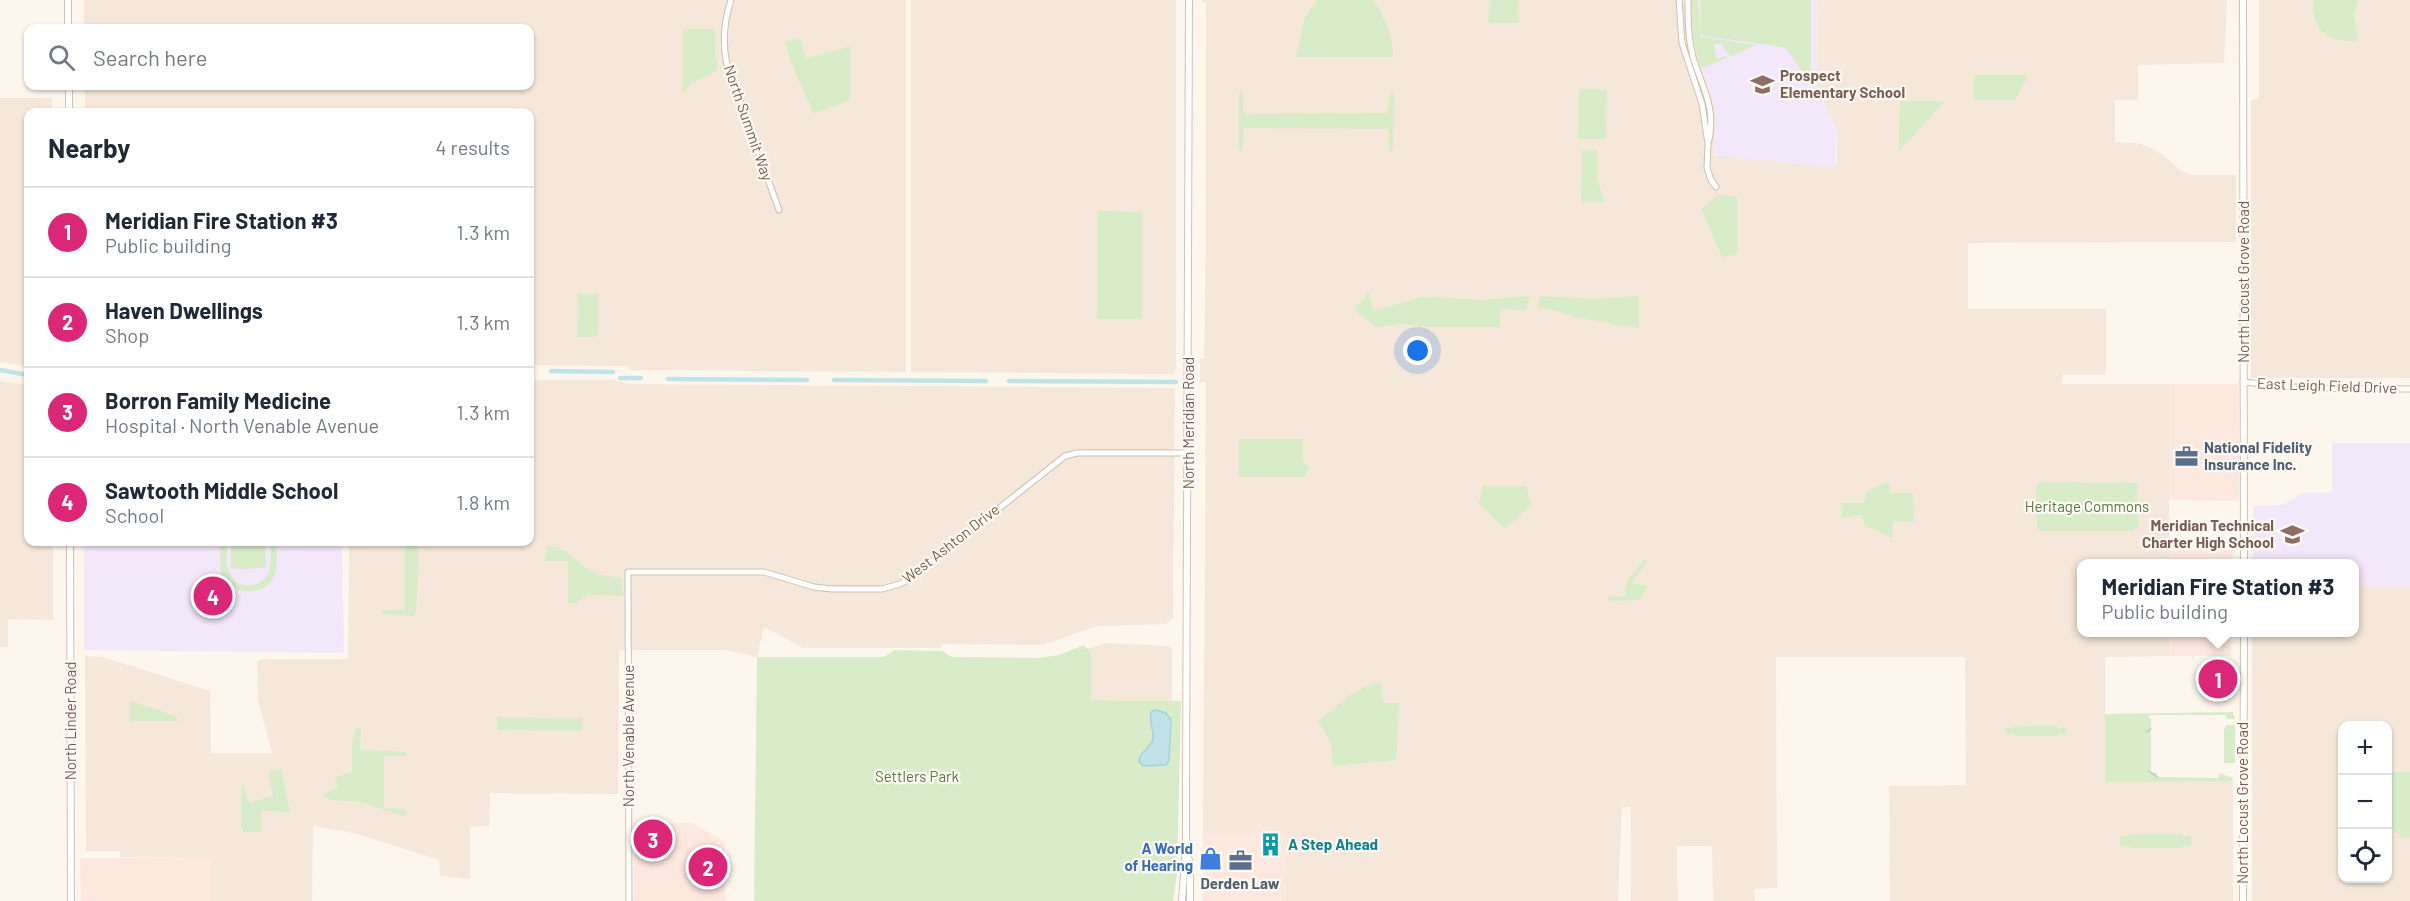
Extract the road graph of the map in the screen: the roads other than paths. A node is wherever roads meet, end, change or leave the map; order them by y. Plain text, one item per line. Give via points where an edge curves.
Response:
1 (68, 0) edge
2 (731, 0) edge
3 (1189, 0) edge
4 (1679, 0) edge
5 (1688, 0) edge
6 (2243, 0) edge
7 (68, 24) edge
8 (69, 90) edge
9 (69, 108) edge
10 (1708, 144) junction
11 (1716, 187) dead end
12 (779, 210) dead end
13 (2243, 382) junction
14 (2410, 388) edge
15 (1189, 453) junction
16 (70, 546) edge
17 (2244, 559) edge
18 (628, 572) joint
19 (2244, 637) edge
20 (1186, 846) junction
21 (71, 901) edge
22 (629, 901) edge
23 (1182, 901) edge
24 (1190, 901) edge
25 (2243, 901) edge

1 - 7 main road
2 - 12 street, North Summit Way via 724,40 727,65
3 - 15 main road, North Meridian Road
4 - 10 street via 1682,43 1702,104
5 - 10 street via 1690,45 1712,119
6 - 13 main road, North Locust Grove Road
8 - 9 main road
10 - 11 street via 1707,168
13 - 14 street, East Leigh Field Drive via 2305,388
13 - 17 main road, North Locust Grove Road
15 - 18 street, West Ashton Drive via 1065,456 911,578 891,587 822,588 756,572
15 - 20 main road, North Meridian Road
16 - 21 main road, North Linder Road
18 - 22 street, North Venable Avenue
19 - 25 main road, North Locust Grove Road
20 - 23 main road, North Meridian Road
20 - 24 main road, North Meridian Road

